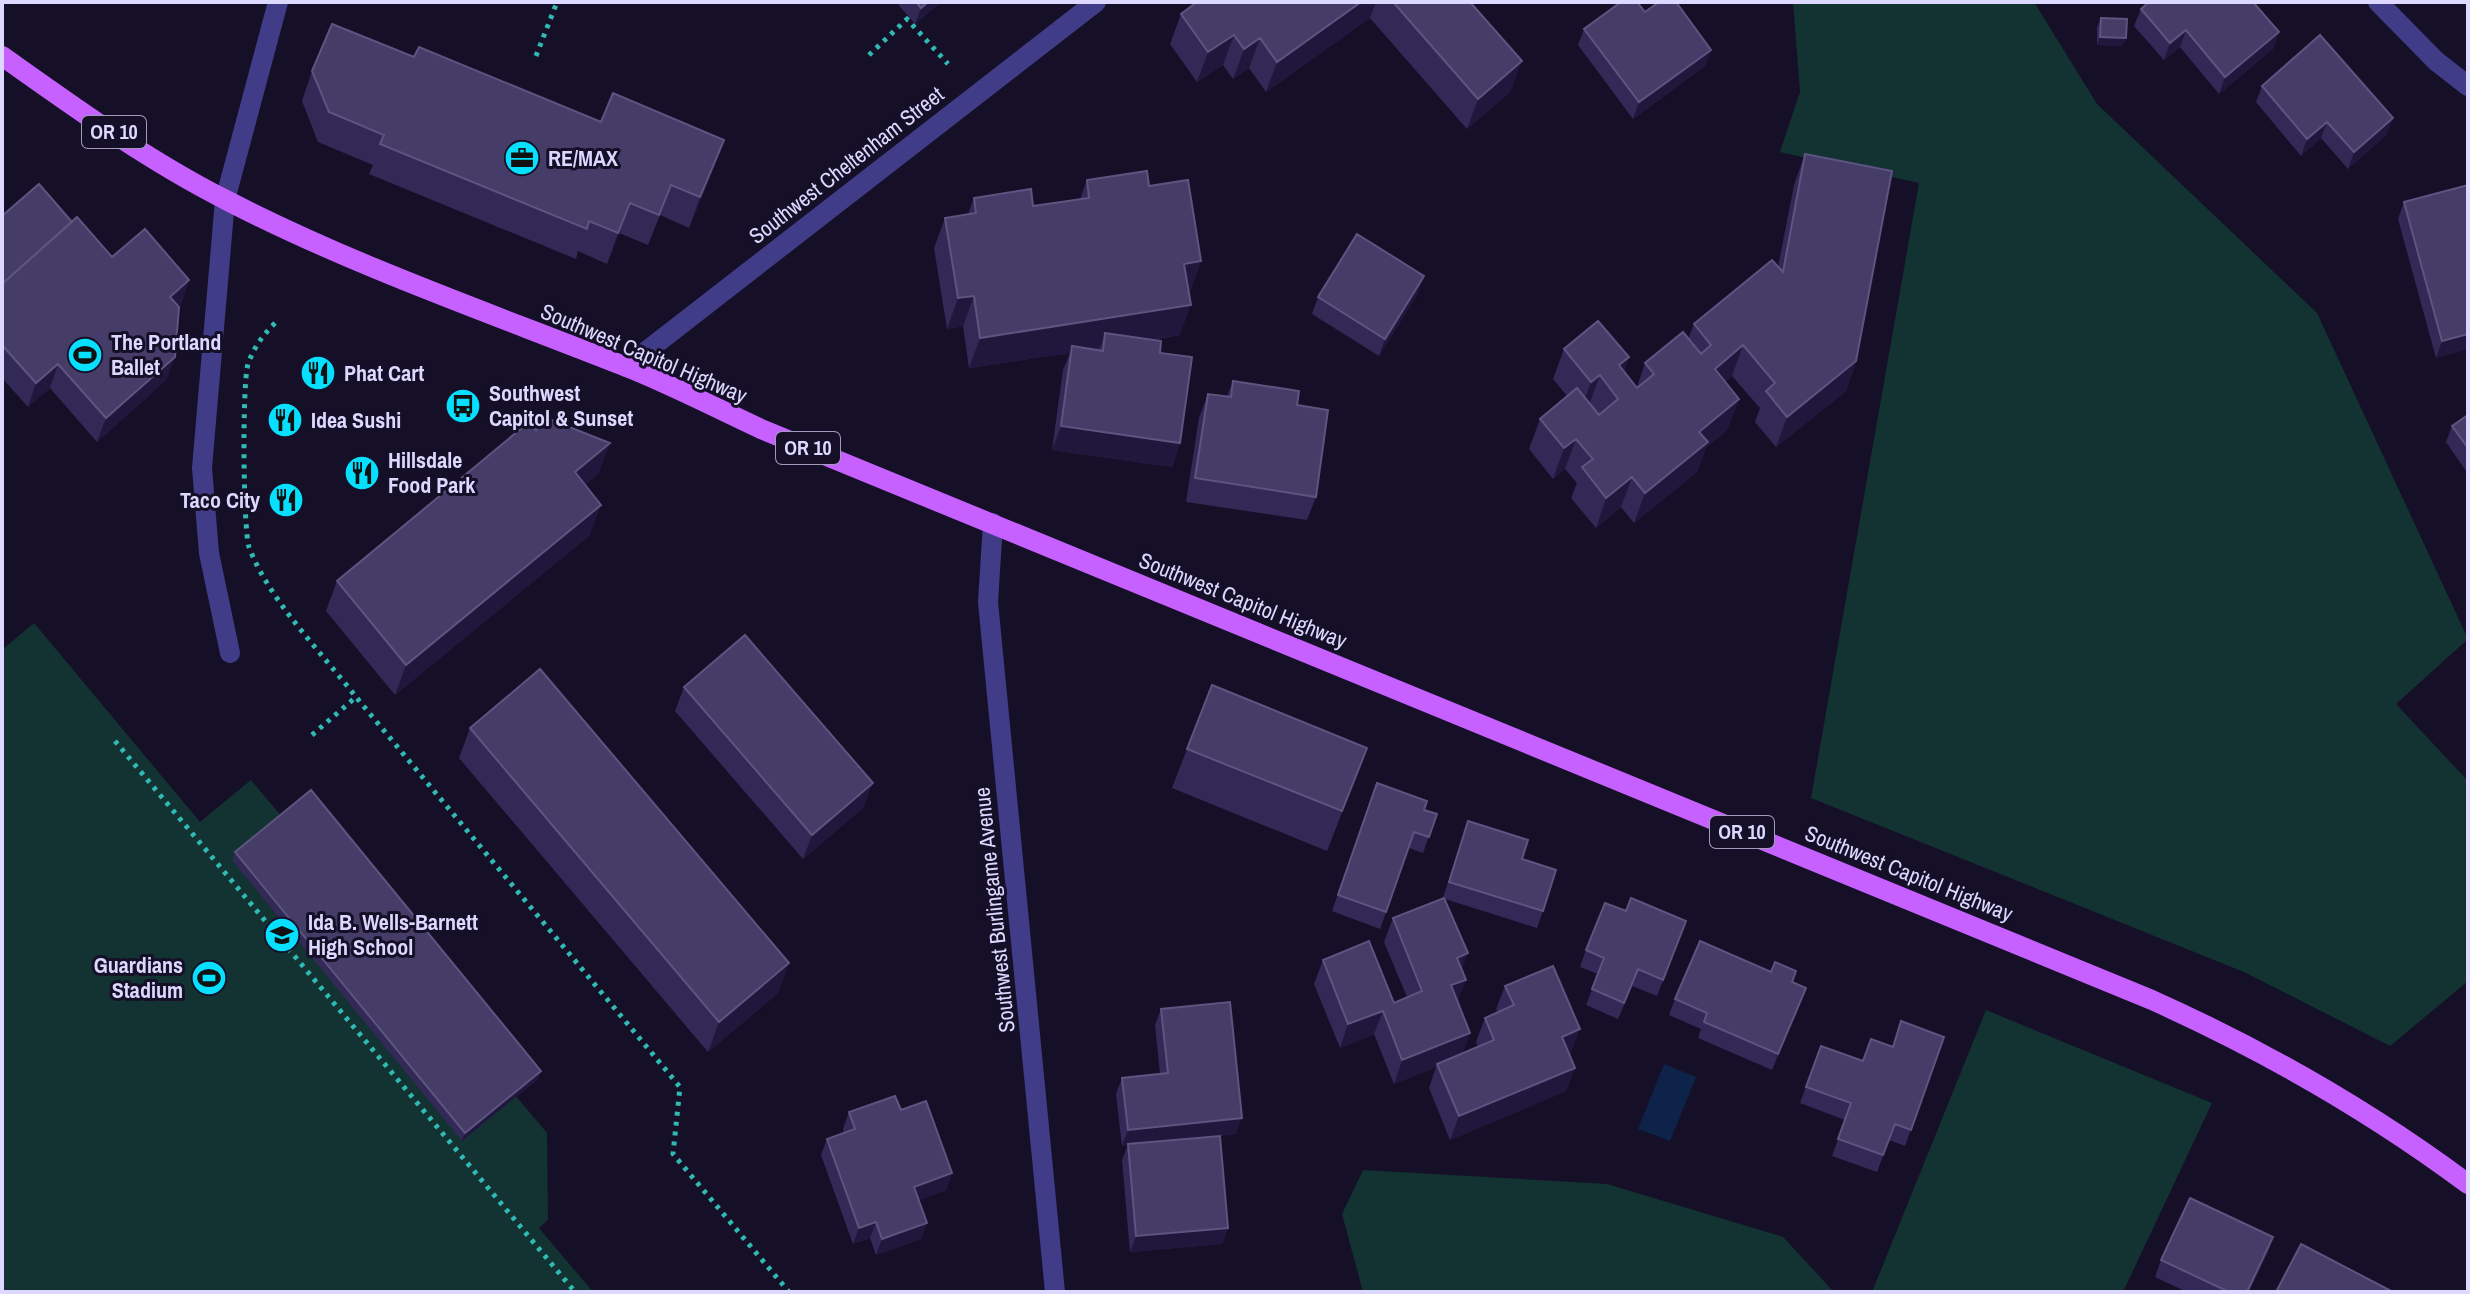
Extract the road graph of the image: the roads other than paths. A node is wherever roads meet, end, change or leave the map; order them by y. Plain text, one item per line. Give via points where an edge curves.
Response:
1 (278, 2) edge
2 (1096, 2) edge
3 (2378, 2) edge
4 (2, 56) edge
5 (2468, 86) edge
6 (225, 200) junction
7 (626, 367) junction
8 (993, 523) junction
9 (230, 653) dead end
10 (2468, 1184) edge
11 (1055, 1292) edge

1 - 6 street
2 - 7 street, Southwest Cheltenham Street
3 - 5 street
4 - 6 main road, Southwest Capitol Highway / OR 10 via 140,151
6 - 7 main road, Southwest Capitol Highway / OR 10 via 453,302
6 - 9 street via 202,468 209,553
7 - 8 main road, Southwest Capitol Highway / OR 10 via 761,429
8 - 10 main road, Southwest Capitol Highway / OR 10 via 2165,1006 2308,1080 2415,1144
8 - 11 street, Southwest Burlingame Avenue via 988,602

